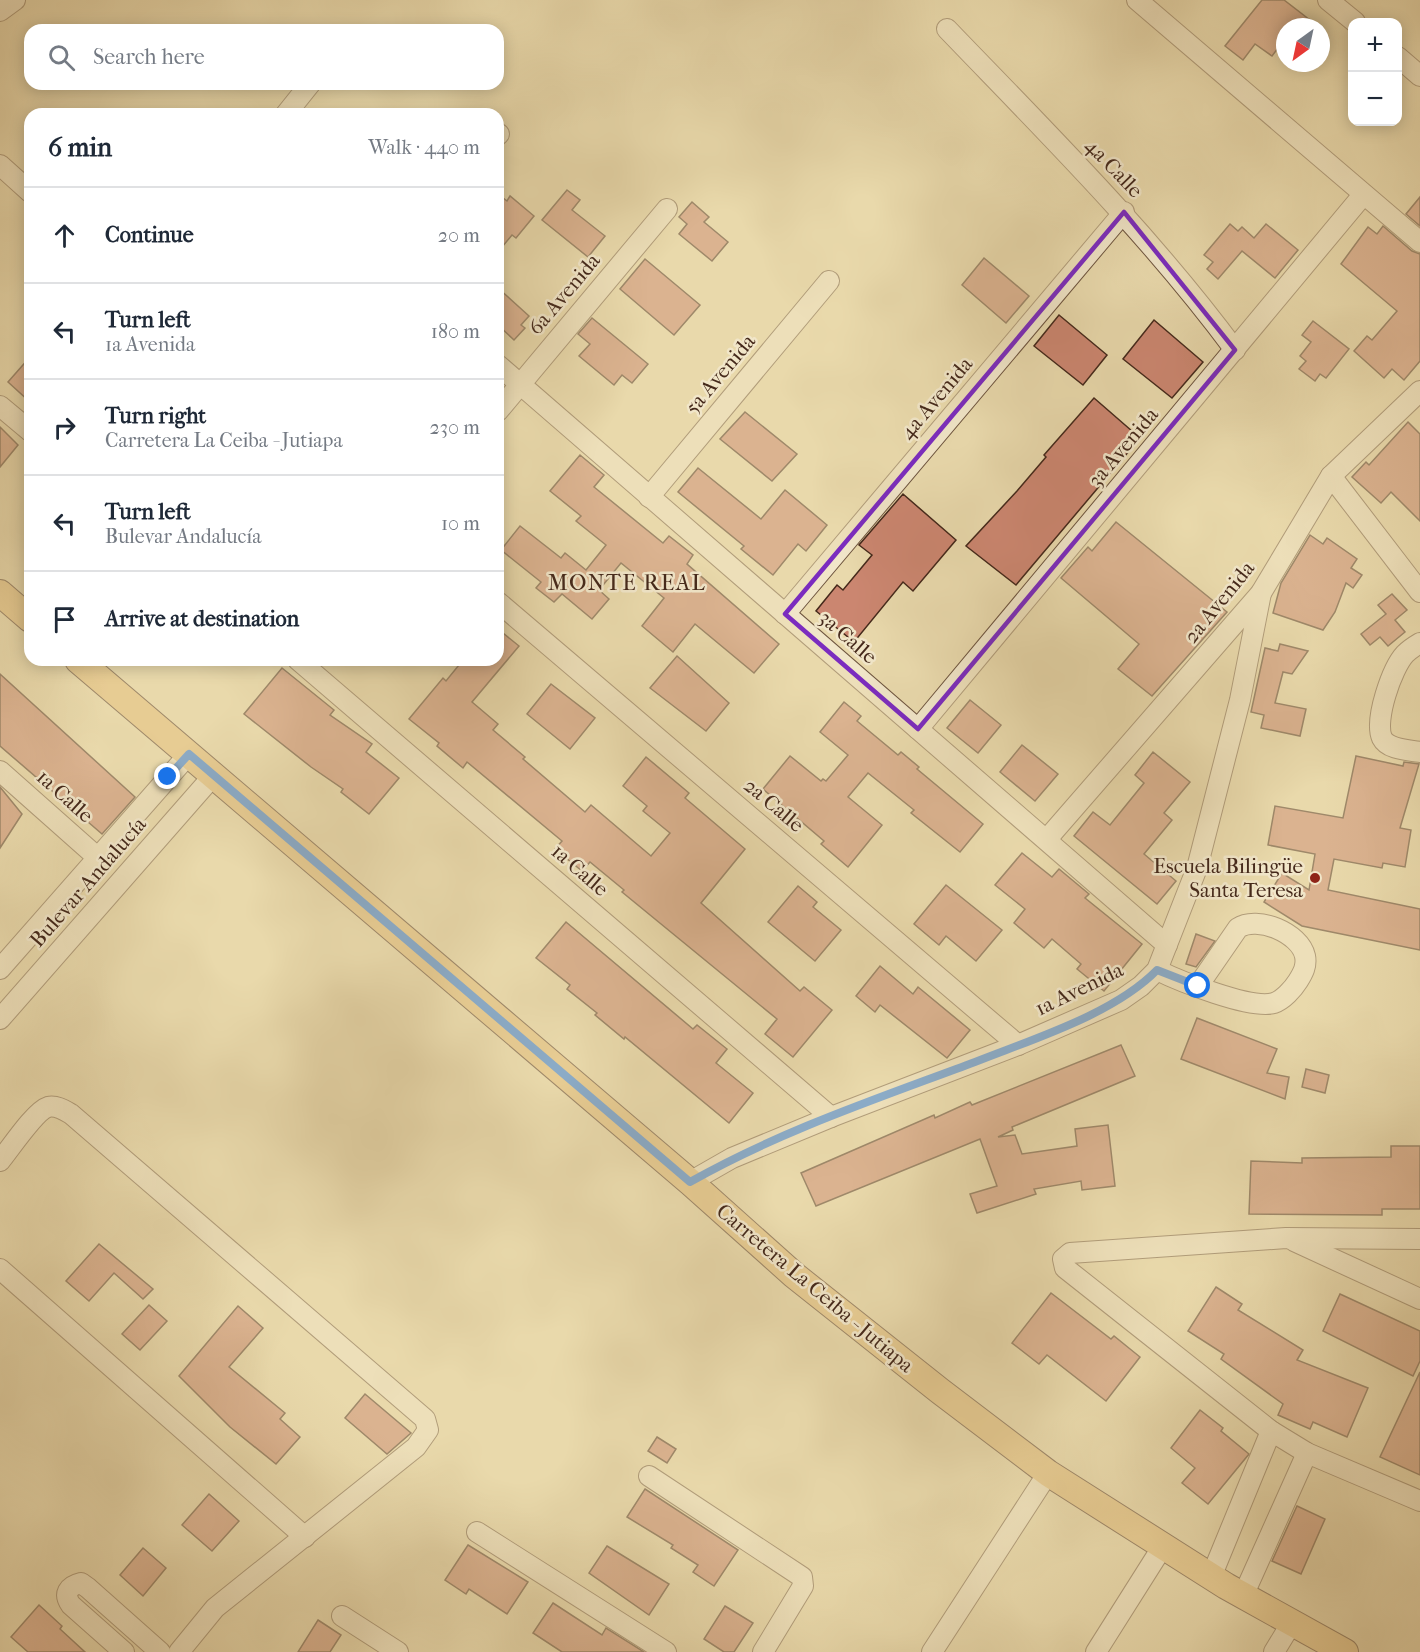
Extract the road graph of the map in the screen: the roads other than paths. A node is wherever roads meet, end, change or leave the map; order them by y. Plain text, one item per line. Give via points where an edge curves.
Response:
1 (15, 0) edge
2 (1137, 0) edge
3 (1328, 0) edge
4 (0, 11) edge
5 (1350, 18) edge
6 (947, 29) dead end
7 (1402, 60) edge
8 (1420, 75) edge
9 (305, 90) edge
10 (291, 108) edge
11 (0, 165) edge
12 (24, 187) edge
13 (1363, 195) junction
14 (667, 209) dead end
15 (1124, 212) junction
16 (1420, 242) edge
17 (829, 281) dead end
18 (1235, 350) junction
19 (504, 370) edge
20 (520, 384) junction
21 (1420, 391) edge
22 (504, 404) edge
23 (0, 406) edge
24 (24, 426) edge
25 (1331, 476) junction
26 (649, 497) junction
27 (1420, 592) edge
28 (0, 593) edge
29 (1262, 593) junction
30 (504, 607) edge
31 (24, 614) edge
32 (785, 614) junction
33 (1420, 643) edge
34 (85, 666) edge
35 (305, 666) edge
36 (918, 729) junction
37 (1420, 752) edge
38 (189, 754) junction
39 (0, 771) edge
40 (213, 776) junction
41 (1047, 839) junction
42 (97, 857) junction
43 (1167, 945) junction
44 (0, 969) edge
45 (1157, 970) junction
46 (1198, 986) junction
47 (25, 990) junction
48 (0, 1019) edge
49 (1018, 1045) junction
50 (831, 1117) junction
51 (0, 1161) edge
52 (690, 1182) junction
53 (1286, 1238) junction
54 (1420, 1239) edge
55 (0, 1269) edge
56 (1420, 1299) edge
57 (1271, 1431) junction
58 (1307, 1453) junction
59 (1048, 1473) junction
60 (649, 1476) dead end
61 (1420, 1501) edge
62 (477, 1532) dead end
63 (305, 1537) junction
64 (1163, 1546) junction
65 (1211, 1577) junction
66 (1243, 1596) junction
67 (342, 1616) dead end
68 (1291, 1624) junction
69 (124, 1652) edge
70 (160, 1652) edge
71 (179, 1652) edge
72 (398, 1652) edge
73 (666, 1652) edge
74 (763, 1652) edge
75 (932, 1652) edge
76 (1096, 1652) edge
77 (1274, 1652) edge
78 (1345, 1652) edge

1 - 4 street
2 - 13 street
3 - 5 street
6 - 15 street, 4a Calle
7 - 8 street
9 - 10 street
11 - 12 street
13 - 16 street
13 - 18 street, 3a Avenida
14 - 20 street, 6a Avenida
15 - 18 street, 4a Calle via 1191,290
15 - 32 street, 4a Avenida
17 - 26 street, 5a Avenida
18 - 36 street, 3a Avenida
19 - 20 street, 3a Calle
20 - 22 street, 6a Avenida
20 - 26 street, 3a Calle
21 - 25 street, 2a Avenida
23 - 24 street
25 - 27 street
25 - 29 street, 2a Avenida
26 - 32 street, 3a Calle
28 - 31 main road
29 - 41 street, 2a Avenida
29 - 43 street, 1a Avenida via 1219,791 1197,868
30 - 49 street, 2a Calle
32 - 36 street, 3a Calle
33 - 37 street via 1405,654 1390,678 1380,725 1382,739 1391,746
34 - 38 main road, Carretera La Ceiba - Jutiapa
35 - 50 street, 1a Calle
36 - 41 street, 3a Calle
38 - 40 main road, Carretera La Ceiba - Jutiapa
38 - 42 street, Bulevar Andalucía
39 - 42 street, 1a Calle
40 - 47 street, Bulevar Andalucía
40 - 52 main road, Carretera La Ceiba - Jutiapa
41 - 43 street, 3a Calle
42 - 44 street, Bulevar Andalucía
43 - 45 street, 1a Avenida
44 - 47 street
45 - 46 street
45 - 49 street, 1a Avenida via 1121,1000
46 - 46 street via 1249,1002 1275,1003 1293,989 1306,966 1305,954 1287,935 1260,923 1247,922 1238,928
47 - 48 street, Bulevar Andalucía
49 - 50 street, 1a Avenida
50 - 52 street, 1a Avenida via 732,1158
51 - 63 street via 47,1107 58,1107 71,1114 425,1419 429,1430 416,1447
52 - 59 main road, Carretera La Ceiba - Jutiapa via 803,1282
53 - 54 street
53 - 56 street
53 - 57 street via 1070,1253 1063,1259 1065,1268
55 - 63 street
57 - 58 street
57 - 65 street
58 - 61 street
58 - 66 street
59 - 64 main road, Carretera La Ceiba - Jutiapa
59 - 75 street
60 - 74 street via 802,1577 803,1586
62 - 73 street
63 - 71 street via 215,1608
64 - 65 main road, Carretera La Ceiba - Jutiapa
64 - 76 street
65 - 66 main road, Carretera La Ceiba - Jutiapa
66 - 68 main road, Carretera La Ceiba - Jutiapa
67 - 72 street
68 - 77 street
68 - 78 main road, Carretera La Ceiba - Jutiapa
69 - 70 street via 70,1605 67,1591 73,1585 81,1583 88,1587

